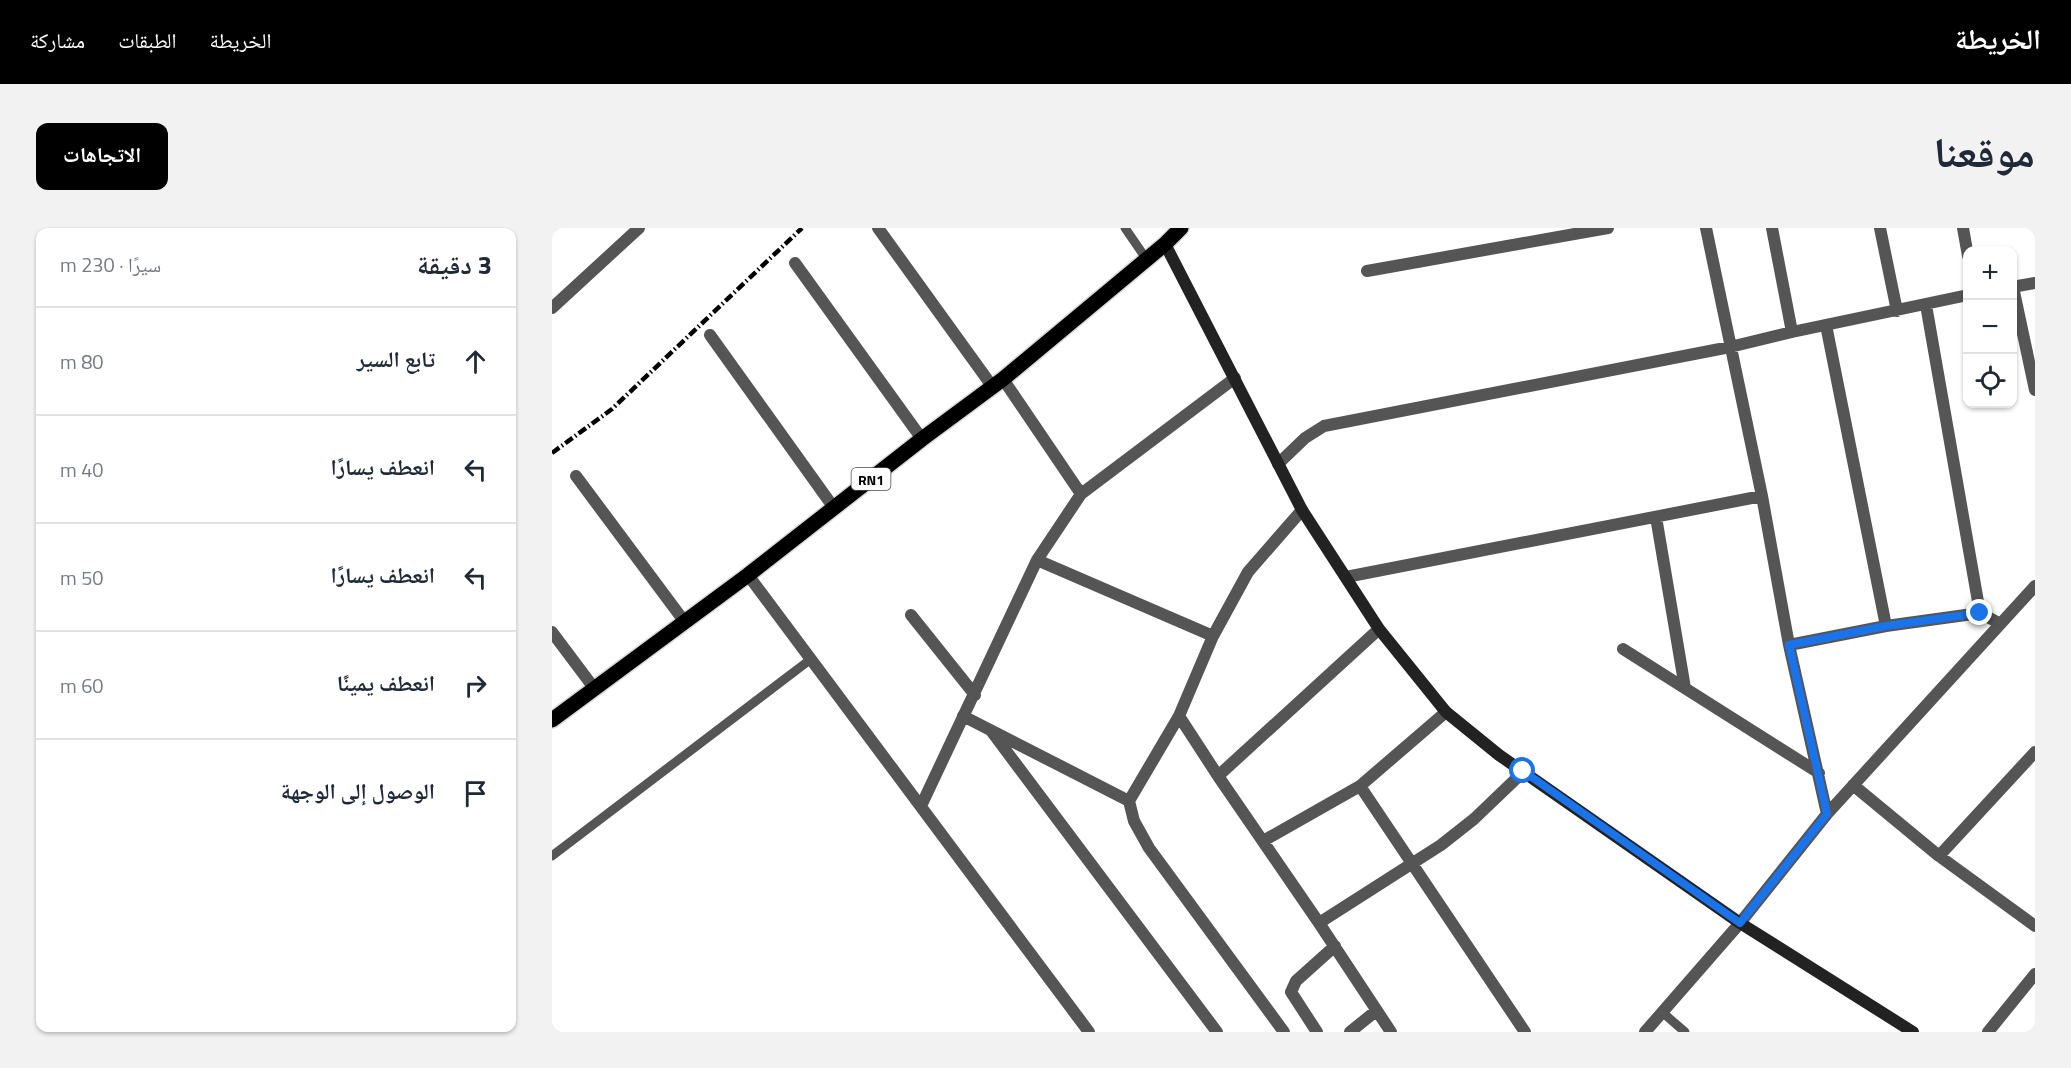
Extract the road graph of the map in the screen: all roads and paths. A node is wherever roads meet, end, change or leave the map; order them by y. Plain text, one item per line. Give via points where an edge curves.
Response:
1 (639, 228) edge
2 (878, 228) edge
3 (1125, 228) edge
4 (1181, 228) edge
5 (1608, 228) edge
6 (1707, 228) edge
7 (1772, 228) edge
8 (1880, 228) edge
9 (1963, 228) edge
10 (1165, 244) junction
11 (1966, 246) edge
12 (1147, 260) junction
13 (795, 263) dead end
14 (1367, 271) dead end
15 (2035, 283) edge
16 (2017, 286) edge
17 (1963, 296) edge
18 (2016, 300) edge
19 (1926, 305) junction
20 (552, 308) edge
21 (1897, 311) junction
22 (1826, 325) junction
23 (1792, 332) junction
24 (710, 335) dead end
25 (1730, 347) junction
26 (1234, 378) junction
27 (998, 383) junction
28 (2035, 390) edge
29 (922, 439) junction
30 (1278, 464) junction
31 (576, 476) dead end
32 (1081, 494) junction
33 (1762, 496) junction
34 (834, 508) junction
35 (1302, 510) junction
36 (1656, 517) junction
37 (1037, 560) junction
38 (748, 575) junction
39 (1346, 577) junction
40 (2035, 586) edge
41 (1980, 613) junction
42 (911, 615) dead end
43 (684, 621) junction
44 (2000, 623) junction
45 (1886, 626) junction
46 (1379, 629) junction
47 (552, 632) edge
48 (1213, 636) junction
49 (1789, 645) junction
50 (1623, 649) dead end
51 (811, 659) junction
52 (594, 688) junction
53 (1685, 688) junction
54 (975, 694) junction
55 (1446, 712) junction
56 (554, 714) edge
57 (963, 716) junction
58 (1179, 716) junction
59 (993, 732) junction
60 (2035, 752) edge
61 (1523, 771) junction
62 (1819, 773) junction
63 (1218, 776) junction
64 (1853, 785) junction
65 (1360, 786) junction
66 (1129, 801) junction
67 (921, 806) junction
68 (1827, 814) junction
69 (1263, 841) junction
70 (552, 856) edge
71 (1939, 856) junction
72 (1412, 863) junction
73 (1319, 923) junction
74 (1740, 923) junction
75 (2035, 926) edge
76 (1335, 946) junction
77 (2035, 974) edge
78 (1376, 1011) junction
79 (1662, 1012) junction
80 (1089, 1032) edge
81 (1217, 1032) edge
82 (1284, 1032) edge
83 (1317, 1032) edge
84 (1350, 1032) edge
85 (1391, 1032) edge
86 (1525, 1032) edge
87 (1645, 1032) edge
88 (1685, 1032) edge
89 (1913, 1032) edge
90 (1988, 1032) edge

1 - 20 street
2 - 27 street
3 - 12 lane
4 - 10 main road, RN1
5 - 14 street
6 - 25 street
7 - 23 street
8 - 21 street
9 - 11 street
10 - 12 main road, RN1
10 - 26 street
12 - 27 main road, RN1
13 - 29 street
15 - 16 street
17 - 19 street
18 - 28 street
19 - 21 street
19 - 41 street
21 - 22 street
22 - 23 street
22 - 45 street
23 - 25 street
24 - 34 street
25 - 30 street via 1324,426
25 - 33 street
26 - 30 street
26 - 32 street
27 - 29 main road, RN1
27 - 32 street
29 - 34 main road, RN1
30 - 35 street
31 - 43 street
32 - 37 street
33 - 36 street
33 - 49 street
34 - 38 main road, RN1
35 - 39 street
35 - 48 street via 1248,572
36 - 39 street
36 - 53 street
37 - 48 street
37 - 54 street
38 - 43 main road, RN1
38 - 51 street
39 - 46 street
40 - 44 street
41 - 44 street
41 - 45 street
42 - 54 street
43 - 52 main road, RN1
44 - 64 street
45 - 49 street
46 - 55 street
46 - 63 street
47 - 52 street
48 - 58 street
49 - 62 street
50 - 53 street
51 - 67 street
51 - 70 lane
52 - 56 main road, RN1
53 - 62 street
54 - 57 street
55 - 61 street
55 - 65 street
57 - 59 street
57 - 67 street
58 - 63 street
58 - 66 street
59 - 66 street
59 - 81 street
60 - 71 street
61 - 72 street via 1474,819
61 - 74 street
62 - 68 street
63 - 69 street
64 - 68 street
64 - 71 street
65 - 69 street
65 - 72 street
66 - 82 street via 1149,848
67 - 80 street
68 - 74 street
69 - 73 street
71 - 75 street
72 - 73 street
72 - 86 street
73 - 76 street
74 - 79 street
74 - 89 street
76 - 78 street
76 - 83 street via 1296,981 1291,992
77 - 90 street
78 - 84 street
78 - 85 street
79 - 87 street
79 - 88 lane

